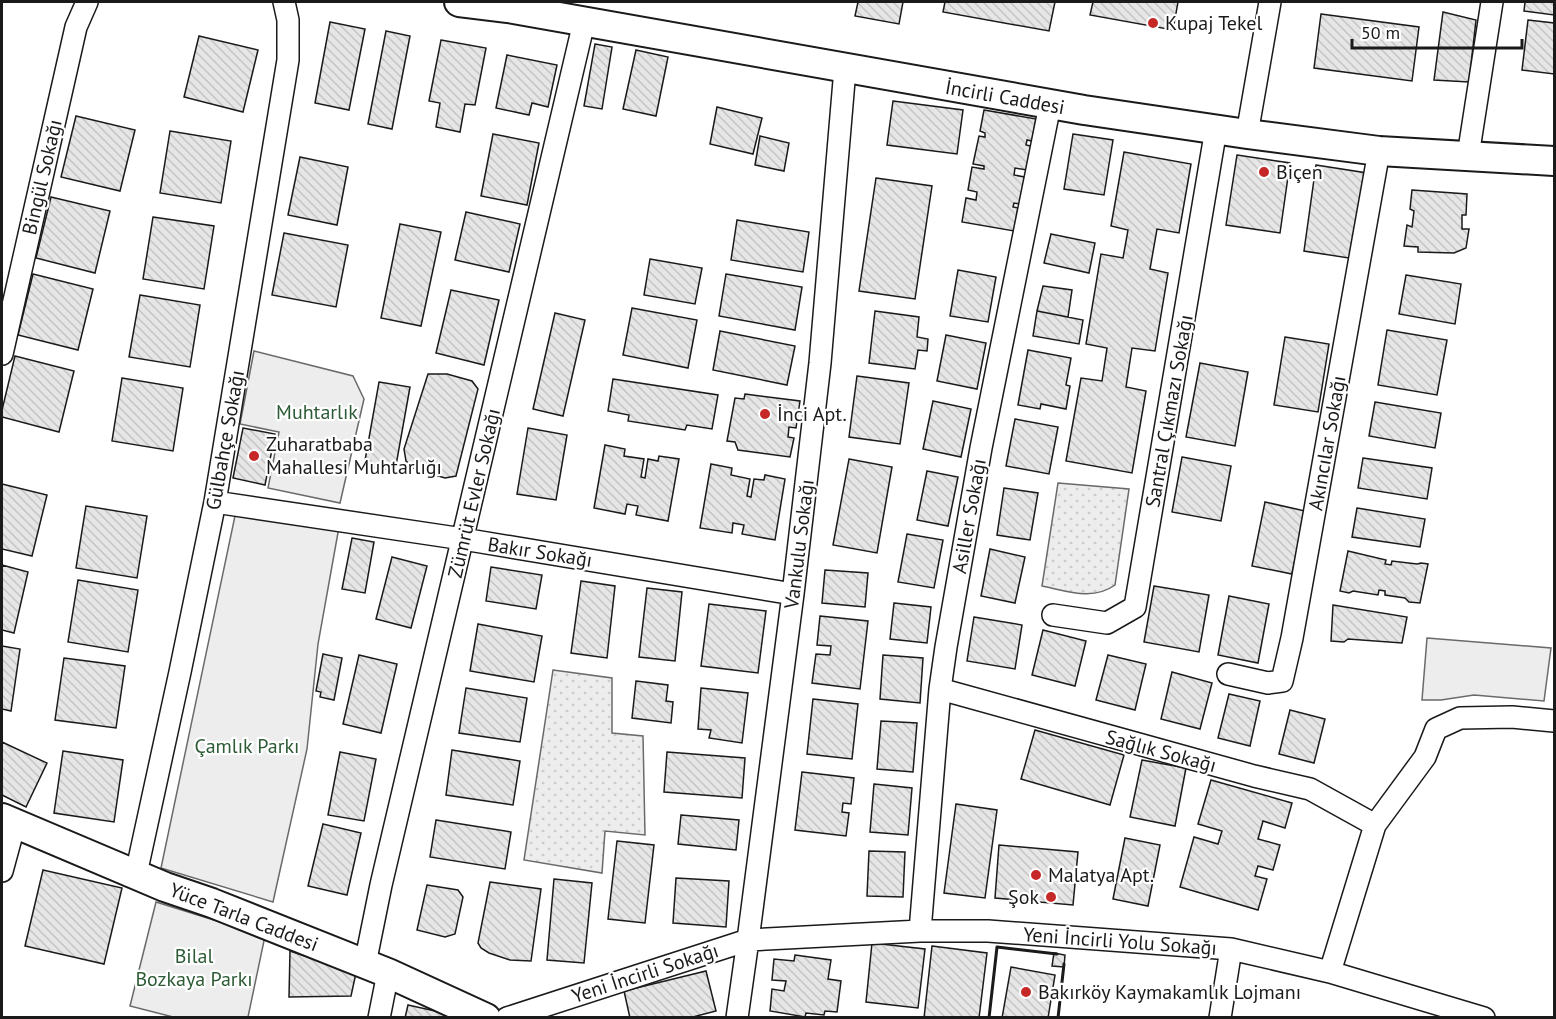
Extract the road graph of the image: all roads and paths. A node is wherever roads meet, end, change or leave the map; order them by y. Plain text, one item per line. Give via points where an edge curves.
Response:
1 (87, 2) edge
2 (284, 2) edge
3 (459, 2) edge
4 (1270, 2) edge
5 (1492, 2) edge
6 (509, 5) edge
7 (584, 22) junction
8 (845, 69) junction
9 (1050, 105) junction
10 (1216, 129) junction
11 (1247, 134) junction
12 (1379, 151) junction
13 (1468, 156) junction
14 (1554, 161) edge
15 (2, 354) edge
16 (214, 502) junction
17 (463, 539) junction
18 (793, 594) junction
19 (1053, 615) dead end
20 (1228, 674) dead end
21 (940, 689) junction
22 (1554, 721) edge
23 (8, 821) edge
24 (1375, 825) junction
25 (2, 871) edge
26 (136, 874) junction
27 (920, 931) junction
28 (748, 940) junction
29 (1231, 949) junction
30 (377, 969) junction
31 (1330, 972) junction
32 (379, 1017) edge
33 (486, 1017) edge
34 (507, 1017) edge
35 (736, 1017) edge
36 (1220, 1017) edge
37 (1484, 1017) edge

1 - 15 street, Bingül Sokağı via 76,27
2 - 16 street, Gülbahçe Sokağı via 288,60
3 - 6 main road, İncirli Caddesi
4 - 11 street
5 - 13 street
6 - 7 main road, İncirli Caddesi
7 - 8 main road, İncirli Caddesi
7 - 17 street, Zümrüt Evler Sokağı
8 - 9 main road, İncirli Caddesi
8 - 18 street, Vankulu Sokağı via 820,363
9 - 10 main road, İncirli Caddesi
9 - 21 street, Asiller Sokağı via 981,448
10 - 11 main road, İncirli Caddesi
10 - 19 street, Santral Çıkmazı Sokağı via 1135,607 1107,623
11 - 12 main road, İncirli Caddesi
12 - 13 main road, İncirli Caddesi
12 - 20 street, Akıncılar Sokağı via 1282,681 1268,683
13 - 14 main road, İncirli Caddesi
16 - 17 street, Bakır Sokağı
16 - 26 street, Gülbahçe Sokağı
17 - 18 street, Bakır Sokağı
17 - 30 street, Zümrüt Evler Sokağı via 381,885
18 - 28 street, Vankulu Sokağı
21 - 24 street, Sağlık Sokağı via 1310,789
21 - 27 street, Asiller Sokağı
22 - 24 street via 1460,718 1436,729 1425,757
23 - 25 street
23 - 26 main road, Yüce Tarla Caddesi
24 - 31 street
26 - 30 main road, Yüce Tarla Caddesi
27 - 28 street, Yeni İncirli Yolu Sokağı
27 - 29 street, Yeni İncirli Yolu Sokağı
28 - 34 street, Yeni İncirli Sokağı
28 - 35 street, Vankulu Sokağı
29 - 31 street, Yeni İncirli Yolu Sokağı
29 - 36 street
30 - 32 street, Zümrüt Evler Sokağı
30 - 33 main road, Yüce Tarla Caddesi
31 - 37 street, Yeni İncirli Yolu Sokağı

